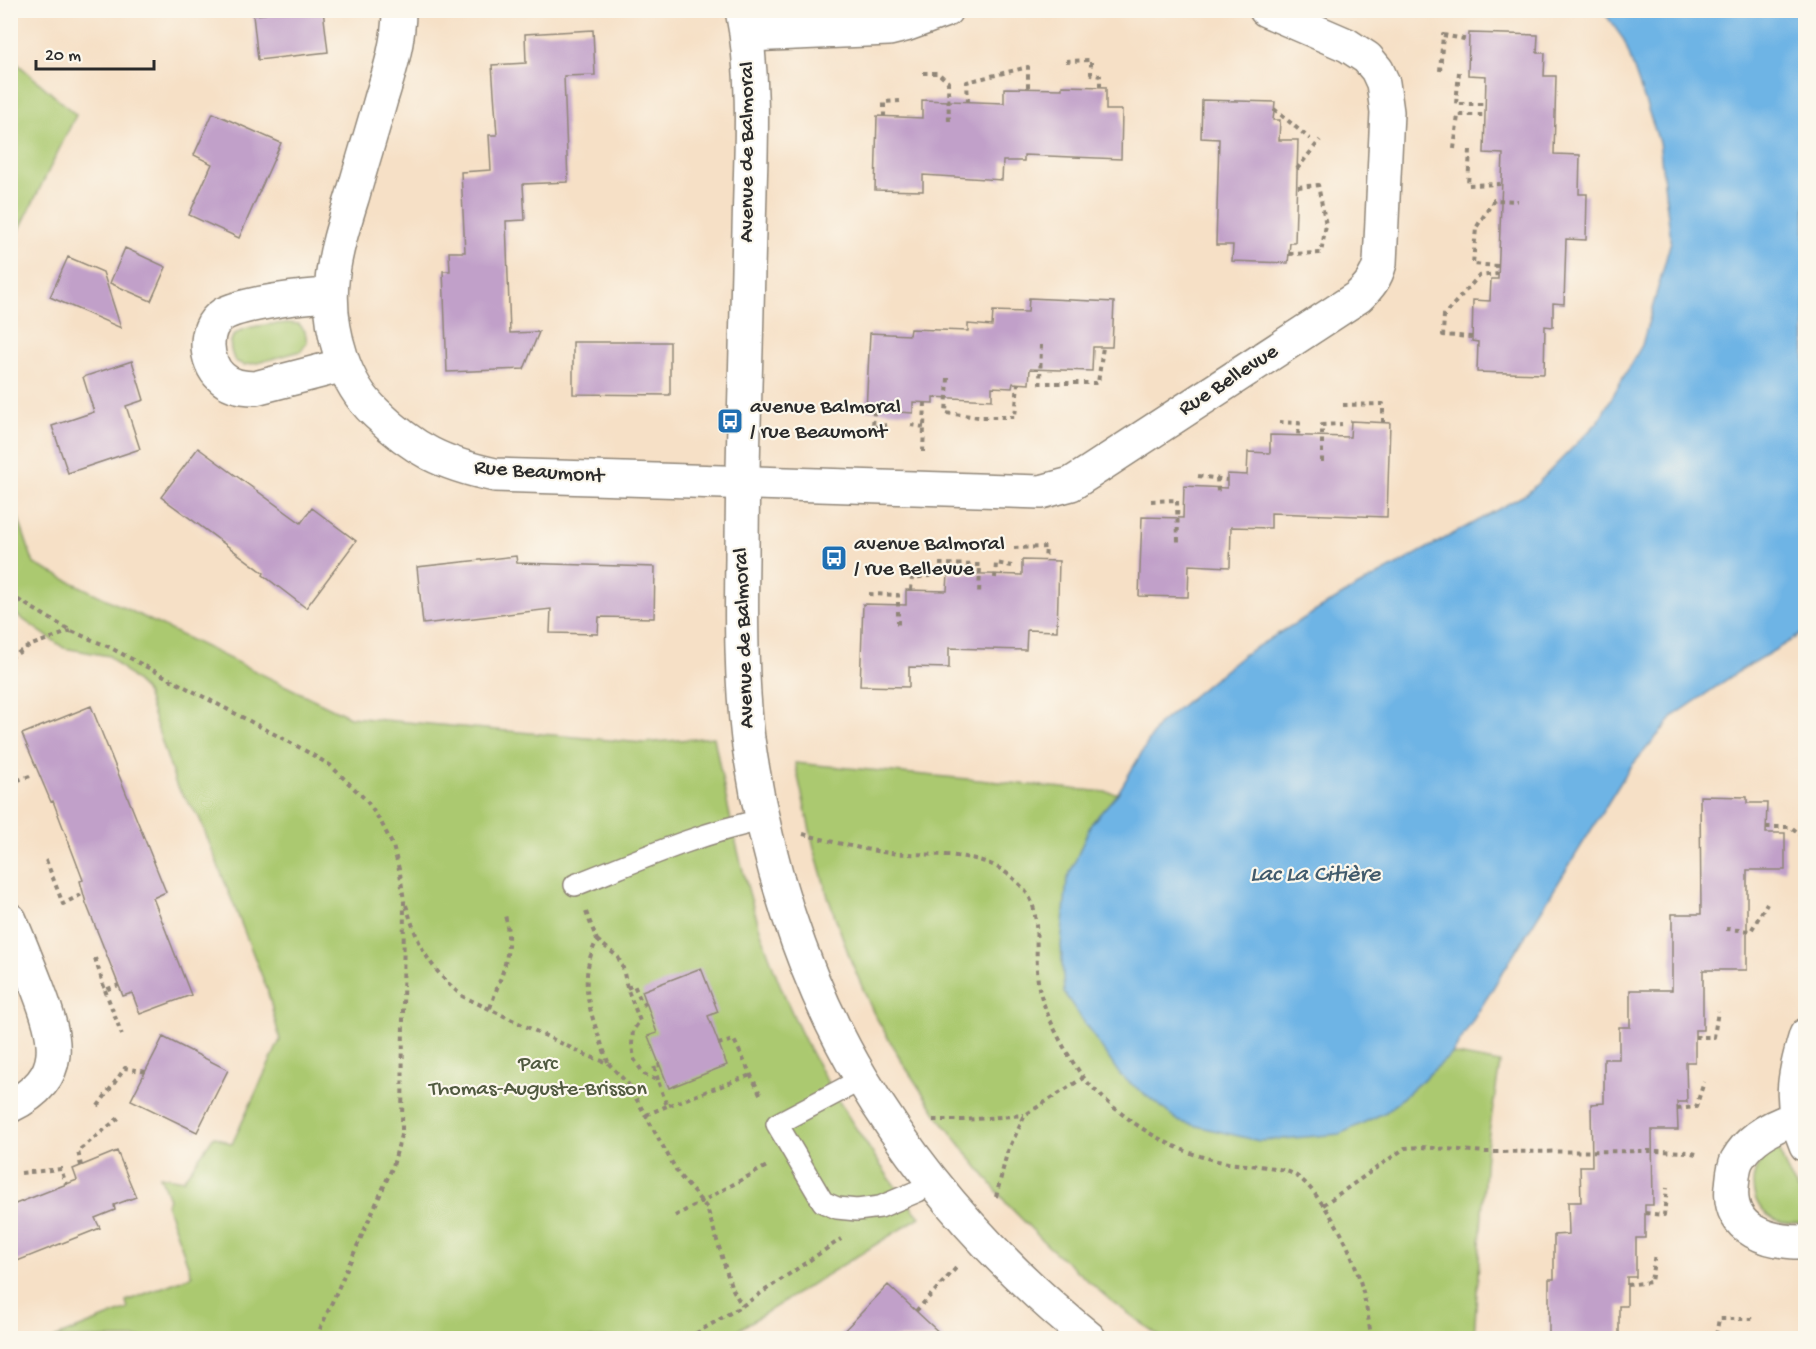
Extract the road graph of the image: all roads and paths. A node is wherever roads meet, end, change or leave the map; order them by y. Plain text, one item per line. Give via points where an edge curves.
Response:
1 (399, 10) edge
2 (946, 10) edge
3 (1266, 10) edge
4 (744, 23) edge
5 (1469, 40) dead end
6 (1066, 61) dead end
7 (1440, 71) dead end
8 (1459, 72) dead end
9 (923, 73) dead end
10 (1100, 87) dead end
11 (1028, 89) dead end
12 (900, 102) dead end
13 (968, 102) dead end
14 (1485, 104) dead end
15 (1274, 110) dead end
16 (1485, 115) dead end
17 (885, 117) dead end
18 (950, 123) dead end
19 (1310, 139) dead end
20 (1320, 140) dead end
21 (1454, 149) dead end
22 (1470, 150) dead end
23 (1297, 169) dead end
24 (1502, 184) dead end
25 (1297, 187) dead end
26 (1518, 201) dead end
27 (1289, 254) dead end
28 (1498, 266) dead end
29 (1498, 274) dead end
30 (331, 295) junction
31 (1472, 337) dead end
32 (1041, 345) dead end
33 (1103, 347) dead end
34 (344, 365) junction
35 (948, 378) dead end
36 (1018, 383) dead end
37 (925, 402) dead end
38 (1343, 405) dead end
39 (874, 411) dead end
40 (1279, 422) dead end
41 (1383, 422) dead end
42 (1342, 424) dead end
43 (887, 425) dead end
44 (911, 425) dead end
45 (924, 427) junction
46 (1298, 436) dead end
47 (1322, 462) dead end
48 (1198, 476) dead end
49 (1217, 478) junction
50 (1227, 480) dead end
51 (742, 483) junction
52 (922, 489) junction
53 (1218, 493) dead end
54 (1151, 501) dead end
55 (1178, 542) dead end
56 (1014, 548) dead end
57 (1045, 560) dead end
58 (939, 564) dead end
59 (1012, 566) dead end
60 (938, 575) dead end
61 (995, 578) dead end
62 (911, 590) dead end
63 (869, 594) dead end
64 (10, 595) edge
65 (979, 596) dead end
66 (898, 627) dead end
67 (71, 631) junction
68 (10, 658) edge
69 (10, 763) edge
70 (33, 775) dead end
71 (763, 820) junction
72 (1766, 827) dead end
73 (806, 834) dead end
74 (1806, 839) edge
75 (46, 860) dead end
76 (575, 885) dead end
77 (84, 893) dead end
78 (404, 901) junction
79 (1767, 903) dead end
80 (505, 915) dead end
81 (10, 920) edge
82 (1726, 929) dead end
83 (95, 958) dead end
84 (119, 985) dead end
85 (627, 988) junction
86 (105, 990) junction
87 (490, 1008) junction
88 (648, 1009) dead end
89 (1718, 1011) dead end
90 (122, 1035) dead end
91 (1806, 1035) edge
92 (1695, 1037) dead end
93 (718, 1044) dead end
94 (608, 1063) junction
95 (660, 1065) dead end
96 (146, 1072) dead end
97 (751, 1075) junction
98 (1083, 1078) junction
99 (862, 1079) junction
100 (658, 1080) junction
101 (1704, 1082) dead end
102 (764, 1103) dead end
103 (10, 1106) edge
104 (98, 1106) dead end
105 (667, 1106) junction
106 (1677, 1109) dead end
107 (646, 1115) junction
108 (1025, 1115) junction
109 (120, 1117) dead end
110 (933, 1120) dead end
111 (1801, 1131) edge
112 (1709, 1157) dead end
113 (81, 1166) dead end
114 (758, 1170) dead end
115 (21, 1173) dead end
116 (932, 1179) junction
117 (66, 1184) dead end
118 (1667, 1188) dead end
119 (996, 1197) dead end
120 (702, 1200) junction
121 (1323, 1205) junction
122 (1645, 1213) dead end
123 (675, 1215) dead end
124 (849, 1234) dead end
125 (1806, 1242) edge
126 (1655, 1253) dead end
127 (966, 1258) dead end
128 (1627, 1285) dead end
129 (742, 1306) junction
130 (916, 1311) dead end
131 (1754, 1319) dead end
132 (1716, 1335) dead end
133 (316, 1338) edge
134 (688, 1338) edge
135 (1089, 1338) edge
136 (1371, 1338) edge

1 - 30 street, Rue Beaumont via 395,53 334,258
2 - 4 street via 889,28
3 - 52 street, Rue Bellevue via 1347,45 1367,58 1383,83 1387,112 1380,263 1369,287 1071,484 1041,492
4 - 51 street, Avenue de Balmoral via 751,91 751,151
5 - 7 path via 1443,35
6 - 10 path via 1092,60 1091,74 1100,76
8 - 14 path via 1456,104
9 - 18 path via 938,73 948,82
11 - 13 path via 1028,67 967,82
12 - 17 path via 884,102
15 - 19 path
16 - 21 path via 1458,115
20 - 23 path
22 - 24 path via 1468,185
25 - 27 path via 1318,185 1326,225 1321,253
26 - 28 path via 1494,200 1476,228 1473,264
29 - 31 path via 1479,276 1444,315 1443,335
30 - 34 street, Rue Beaumont via 334,331
30 - 34 street via 237,309 221,316 208,337 208,351 220,377 244,388
32 - 33 path via 1040,383 1098,383
34 - 51 street, Rue Beaumont via 354,388 388,425 411,444 463,468 495,475
35 - 36 path via 946,413 979,417 1015,417
37 - 45 path
38 - 41 path via 1383,404
39 - 43 path via 873,427
40 - 46 path via 1299,423
42 - 47 path via 1322,425
44 - 45 path
45 - 52 path
48 - 49 path
49 - 50 path
49 - 53 path
51 - 52 street, Rue Bellevue
51 - 71 street, Avenue de Balmoral via 742,655 748,737
54 - 55 path via 1177,500
56 - 57 path via 1046,546
58 - 65 path via 980,565
59 - 61 path via 996,563
60 - 62 path via 912,578
63 - 66 path via 898,595
64 - 67 path
67 - 68 path via 28,646
67 - 78 path via 107,646 330,765 366,800 381,822 393,846
69 - 70 path via 18,780
71 - 76 lane via 698,837
71 - 99 street, Avenue de Balmoral via 807,964 822,1003
72 - 74 path via 1791,826
73 - 98 path via 883,852 973,858 1009,874 1033,903 1040,990
75 - 77 path via 63,904
78 - 87 path via 427,959 462,996
78 - 133 path via 399,1147
79 - 82 path via 1751,932
80 - 87 path via 508,954
81 - 103 street via 53,1035 48,1074 38,1089
83 - 86 path
84 - 86 path
85 - 88 path via 634,985
85 - 94 path via 618,957 597,938 590,953 585,991
85 - 100 path via 640,1021 633,1030 634,1059 644,1074
86 - 90 path
87 - 94 path
89 - 92 path via 1714,1037
91 - 111 street via 1794,1074 1794,1101
93 - 97 path via 734,1040
94 - 107 path via 628,1083
95 - 100 path via 654,1066
96 - 104 path via 125,1068
97 - 102 path
97 - 105 path
98 - 108 path
98 - 121 path via 1125,1116 1179,1149 1204,1159 1279,1169 1295,1175
99 - 116 street, Avenue de Balmoral
99 - 116 lane via 777,1124 823,1202 857,1210 879,1207 918,1191
100 - 105 path
101 - 106 path via 1696,1107
105 - 107 path
107 - 120 path via 679,1175
108 - 110 path
108 - 119 path via 1007,1153
109 - 113 path via 78,1150
111 - 125 street via 1769,1128 1737,1160 1731,1190 1741,1221 1754,1233 1770,1240
112 - 121 path via 1655,1151 1486,1152 1405,1148
114 - 120 path
115 - 117 path via 61,1168
116 - 135 street, Avenue de Balmoral via 997,1254
118 - 122 path via 1664,1215
120 - 123 path
120 - 129 path via 712,1220 731,1286
121 - 136 path via 1351,1252 1364,1293
124 - 129 path
126 - 128 path via 1651,1282
127 - 130 path
129 - 134 path
131 - 132 path via 1719,1319

